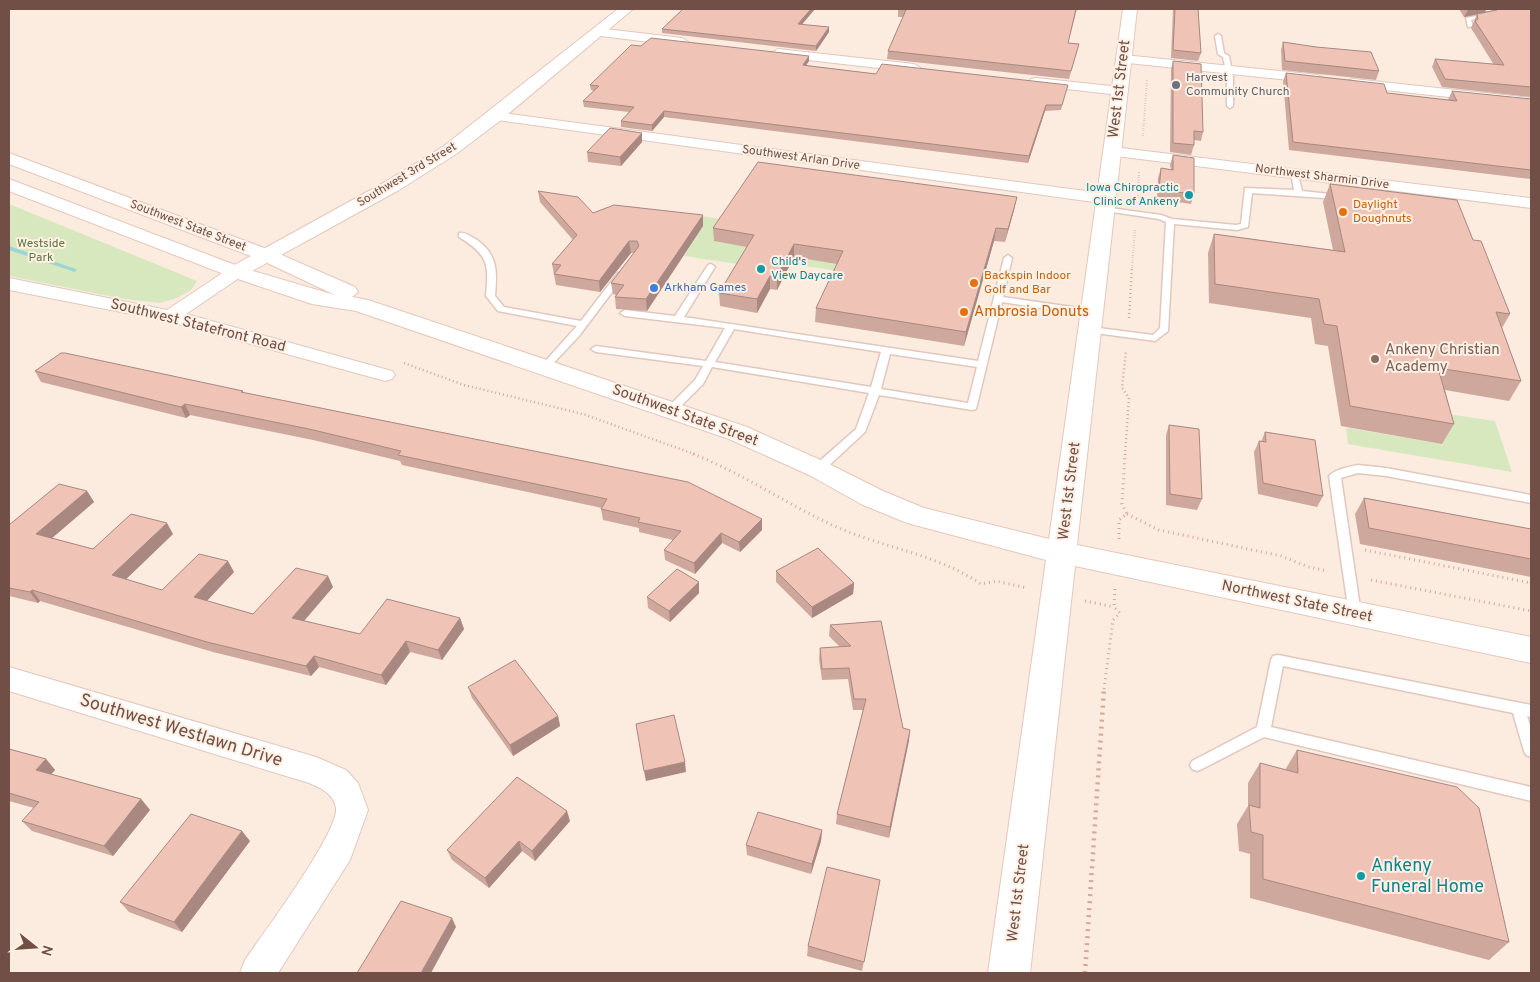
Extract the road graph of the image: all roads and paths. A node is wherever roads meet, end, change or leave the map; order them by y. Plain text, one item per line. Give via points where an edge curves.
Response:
1 (626, 9) edge
2 (1130, 9) edge
3 (1489, 9) edge
4 (1470, 26) dead end
5 (597, 32) junction
6 (1218, 36) dead end
7 (697, 44) edge
8 (766, 51) edge
9 (1136, 60) junction
10 (925, 69) edge
11 (1229, 70) junction
12 (1024, 80) edge
13 (1120, 91) junction
14 (1531, 102) edge
15 (1230, 106) dead end
16 (495, 116) junction
17 (1113, 152) junction
18 (1140, 155) junction
19 (9, 158) edge
20 (1294, 174) junction
21 (9, 185) edge
22 (1298, 193) junction
23 (1348, 197) edge
24 (1531, 203) edge
25 (1107, 204) junction
26 (1137, 213) junction
27 (1170, 221) junction
28 (462, 235) dead end
29 (268, 256) junction
30 (1008, 258) dead end
31 (629, 264) edge
32 (711, 267) dead end
33 (236, 272) junction
34 (9, 284) edge
35 (998, 299) junction
36 (360, 305) junction
37 (625, 313) edge
38 (170, 316) junction
39 (678, 319) junction
40 (1092, 322) junction
41 (583, 324) junction
42 (731, 326) junction
43 (1127, 336) junction
44 (596, 349) dead end
45 (886, 350) junction
46 (710, 364) junction
47 (982, 365) junction
48 (392, 368) joint
49 (544, 368) junction
50 (875, 391) junction
51 (672, 409) junction
52 (818, 469) junction
53 (1531, 499) edge
54 (1344, 546) junction
55 (1062, 553) junction
56 (1117, 565) junction
57 (1531, 583) edge
58 (1057, 595) junction
59 (1114, 607) junction
60 (1355, 614) junction
61 (1531, 650) edge
62 (9, 678) edge
63 (1525, 709) edge
64 (1263, 731) junction
65 (1531, 751) edge
66 (1197, 765) dead end
67 (1531, 794) edge
68 (258, 973) edge
69 (1009, 973) edge
70 (1085, 973) edge

1 - 5 main road, Southwest 3rd Street
2 - 9 main road, West 1st Street
3 - 4 lane via 1490,15 1468,19
5 - 7 street
5 - 16 main road, Southwest 3rd Street
6 - 11 lane via 1221,54 1226,56
8 - 10 street
9 - 11 street
9 - 13 main road, West 1st Street
9 - 18 path
11 - 14 street
11 - 15 lane
12 - 13 street
13 - 17 main road, West 1st Street
16 - 25 street, Southwest Arlan Drive
16 - 29 main road, Southwest 3rd Street via 419,171
17 - 18 street, Northwest Sharmin Drive
17 - 25 main road, West 1st Street
18 - 20 street, Northwest Sharmin Drive
18 - 26 path
19 - 29 main road, Southwest State Street
20 - 22 lane
20 - 24 street, Northwest Sharmin Drive via 1453,198
21 - 33 main road, Southwest State Street
22 - 23 lane
22 - 27 lane via 1248,190 1245,225 1237,228
25 - 26 lane
25 - 40 main road, West 1st Street
26 - 27 lane
26 - 43 path
27 - 43 lane via 1165,329 1155,338
28 - 41 lane via 483,247 493,267 490,296 501,309
29 - 33 main road, Southwest 3rd Street
29 - 36 main road, Southwest State Street via 344,289
30 - 35 lane
31 - 41 lane
32 - 39 lane
33 - 36 main road, Southwest State Street via 320,299
33 - 38 street, Southwest 3rd Street
34 - 38 street, Southwest Statefront Road
35 - 40 lane
35 - 47 lane
36 - 49 main road, Southwest State Street
37 - 39 lane
38 - 48 street, Southwest Statefront Road
39 - 42 lane
40 - 43 lane
40 - 55 main road, West 1st Street
41 - 49 lane
42 - 45 lane
42 - 46 lane
43 - 56 path via 1122,388 1129,398 1122,504 1128,514 1120,520
44 - 46 lane
45 - 47 lane
45 - 50 lane
46 - 50 lane
46 - 51 lane via 699,382
47 - 50 lane via 972,407
48 - 58 path via 565,409 726,468 833,526 937,560 967,572 981,584 996,582
49 - 51 main road, Southwest State Street
50 - 52 lane via 861,430
51 - 52 main road, Southwest State Street via 738,433
52 - 55 main road, Southwest State Street via 873,498 917,516
53 - 54 lane via 1386,472 1347,470 1335,476
54 - 57 path
54 - 60 lane
55 - 56 main road, Northwest State Street
55 - 58 main road, West 1st Street
56 - 59 path
56 - 60 main road, Northwest State Street
58 - 59 path
58 - 69 main road, West 1st Street
59 - 70 path via 1120,613 1113,620 1105,677
60 - 61 main road, Northwest State Street
62 - 68 street, Southwest Westlawn Drive via 316,770 335,780 347,793 352,810 338,848
63 - 64 lane via 1278,660
63 - 65 lane
64 - 66 lane
64 - 67 lane

